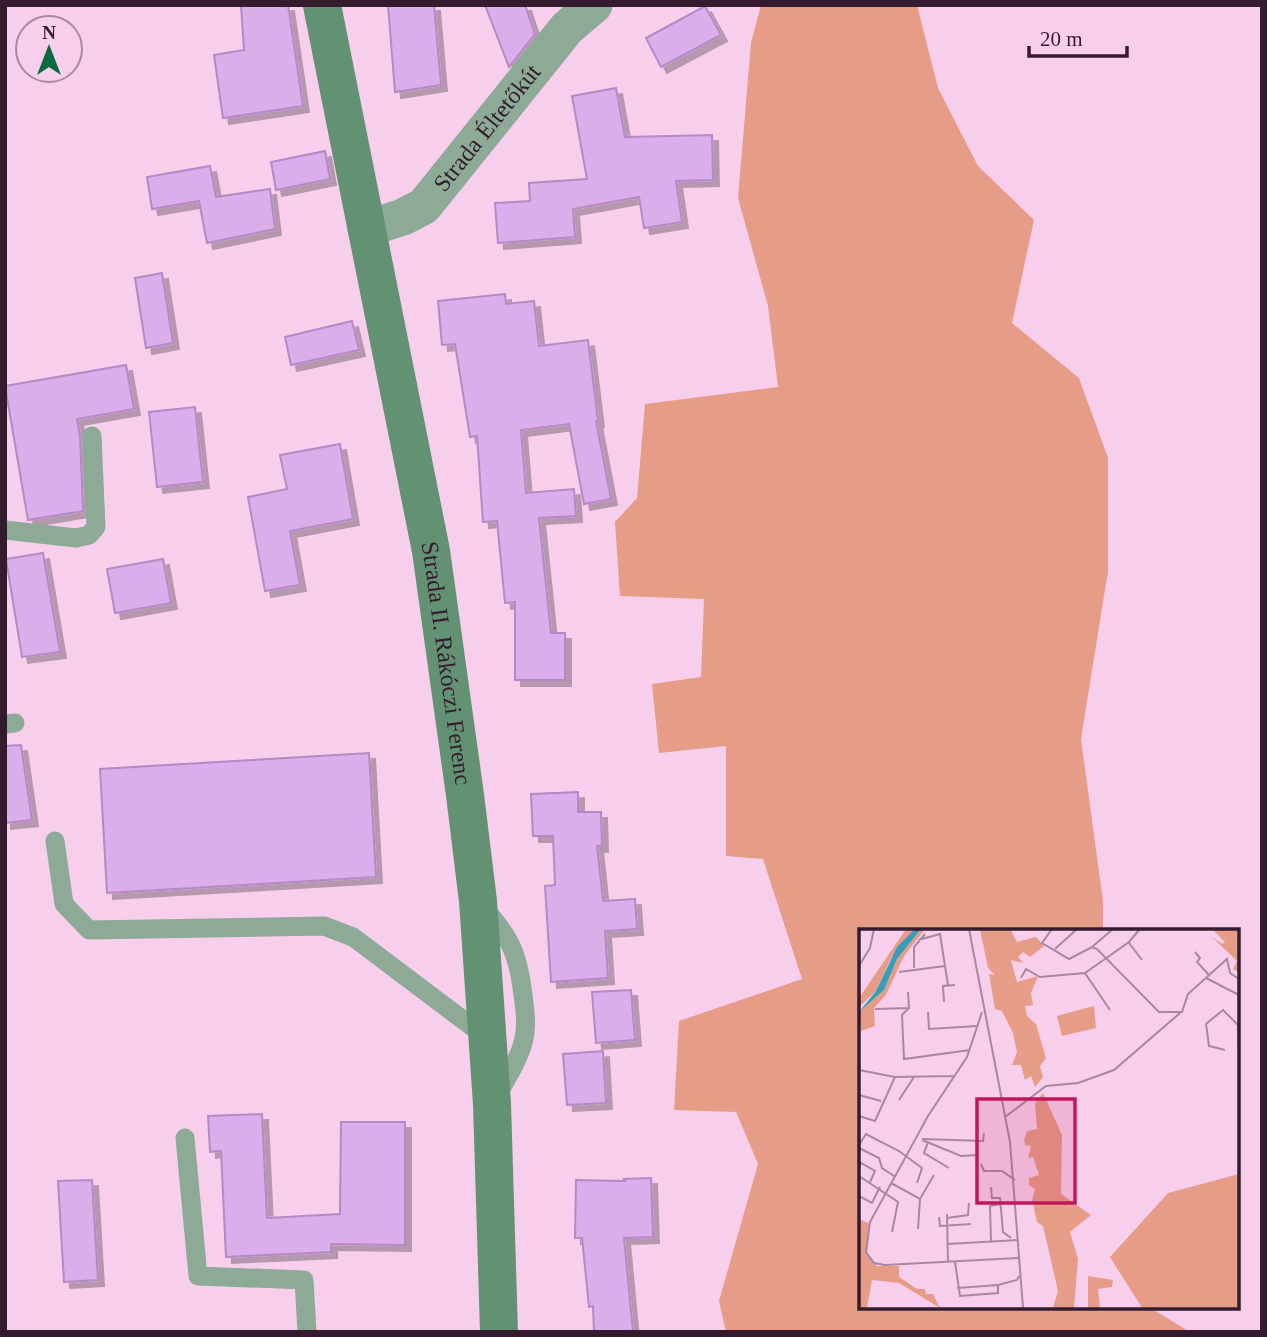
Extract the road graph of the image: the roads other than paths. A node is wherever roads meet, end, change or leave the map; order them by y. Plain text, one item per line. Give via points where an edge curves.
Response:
1 (321, 5) edge
2 (594, 5) edge
3 (366, 229) junction
4 (92, 436) dead end
5 (5, 530) edge
6 (55, 841) dead end
7 (478, 901) junction
8 (488, 1039) junction
9 (492, 1104) junction
10 (185, 1138) dead end
11 (307, 1332) edge
12 (499, 1332) edge

1 - 3 main road, Strada II. Rákóczi Ferenc
2 - 3 street, Strada Éltetőkút via 567,28 424,206
3 - 7 main road, Strada II. Rákóczi Ferenc via 431,551
4 - 5 lane via 96,527 89,535 76,538
6 - 8 lane via 64,905 89,930 324,926 353,937
7 - 8 main road, Strada II. Rákóczi Ferenc
7 - 9 lane via 501,926 515,952 525,1016 516,1063
8 - 9 main road, Strada II. Rákóczi Ferenc
9 - 12 main road, Strada II. Rákóczi Ferenc
10 - 11 lane via 198,1276 304,1280

